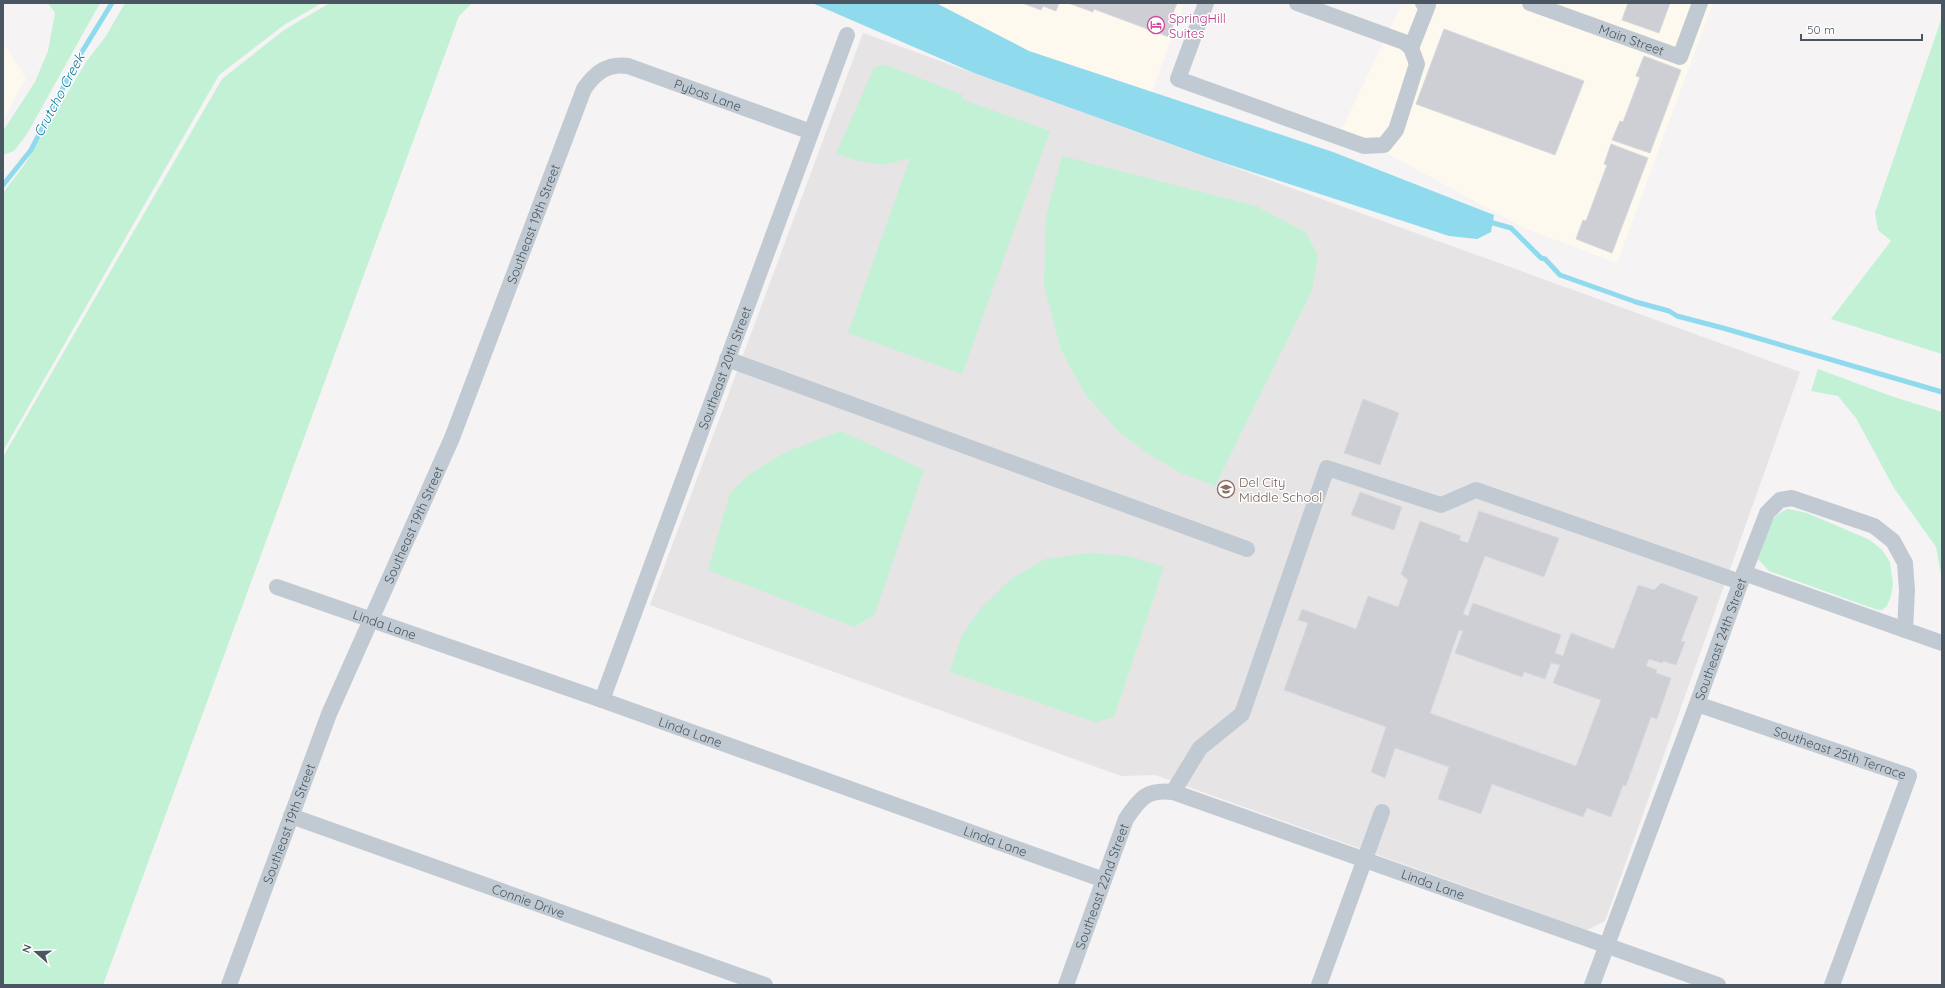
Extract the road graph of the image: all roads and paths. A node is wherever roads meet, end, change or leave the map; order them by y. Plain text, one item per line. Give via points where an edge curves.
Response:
1 (1206, 3) edge
2 (1297, 3) edge
3 (1423, 3) edge
4 (1700, 3) edge
5 (1535, 4) edge
6 (847, 35) dead end
7 (1411, 48) junction
8 (603, 69) joint
9 (811, 132) junction
10 (727, 359) junction
11 (1247, 549) dead end
12 (1742, 577) junction
13 (277, 587) dead end
14 (372, 620) junction
15 (1905, 630) junction
16 (1942, 643) edge
17 (602, 700) junction
18 (1697, 704) junction
19 (1173, 792) junction
20 (1148, 794) joint
21 (1382, 812) dead end
22 (291, 816) junction
23 (1364, 860) junction
24 (1104, 880) junction
25 (1607, 945) junction
26 (229, 985) edge
27 (765, 985) edge
28 (1066, 985) edge
29 (1319, 985) edge
30 (1592, 985) edge
31 (1718, 985) edge
32 (1832, 985) edge

1 - 7 street via 1178,79 1364,146 1384,145 1396,130 1417,64
2 - 7 street via 1404,42
3 - 7 street via 1428,5
4 - 5 street, Main Street via 1680,57
6 - 9 street, Southeast 20th Street
8 - 9 street, Pybas Lane via 619,65 628,66
8 - 14 street, Southeast 19th Street via 584,89 452,438
9 - 10 street, Southeast 20th Street
10 - 11 street
10 - 17 street, Southeast 20th Street
12 - 15 street
12 - 15 street, Southeast 24th Street via 1767,513 1780,500 1792,498 1874,526 1893,541 1905,563
12 - 18 street, Southeast 24th Street
12 - 19 street via 1476,490 1441,506 1327,468 1242,714 1200,748
13 - 14 street, Linda Lane
14 - 17 street, Linda Lane
14 - 22 street, Southeast 19th Street via 329,714
15 - 16 street
17 - 24 street, Linda Lane
18 - 25 street, Southeast 24th Street
18 - 32 street, Southeast 25th Terrace via 1909,776
19 - 20 street, Linda Lane via 1159,791
19 - 23 street, Linda Lane
20 - 24 street, Southeast 22nd Street via 1126,819
21 - 23 street
22 - 26 street, Southeast 19th Street
22 - 27 street, Connie Drive
23 - 25 street, Linda Lane
23 - 29 street
24 - 28 street, Southeast 22nd Street
25 - 30 street, Southeast 24th Street
25 - 31 street, Linda Lane

